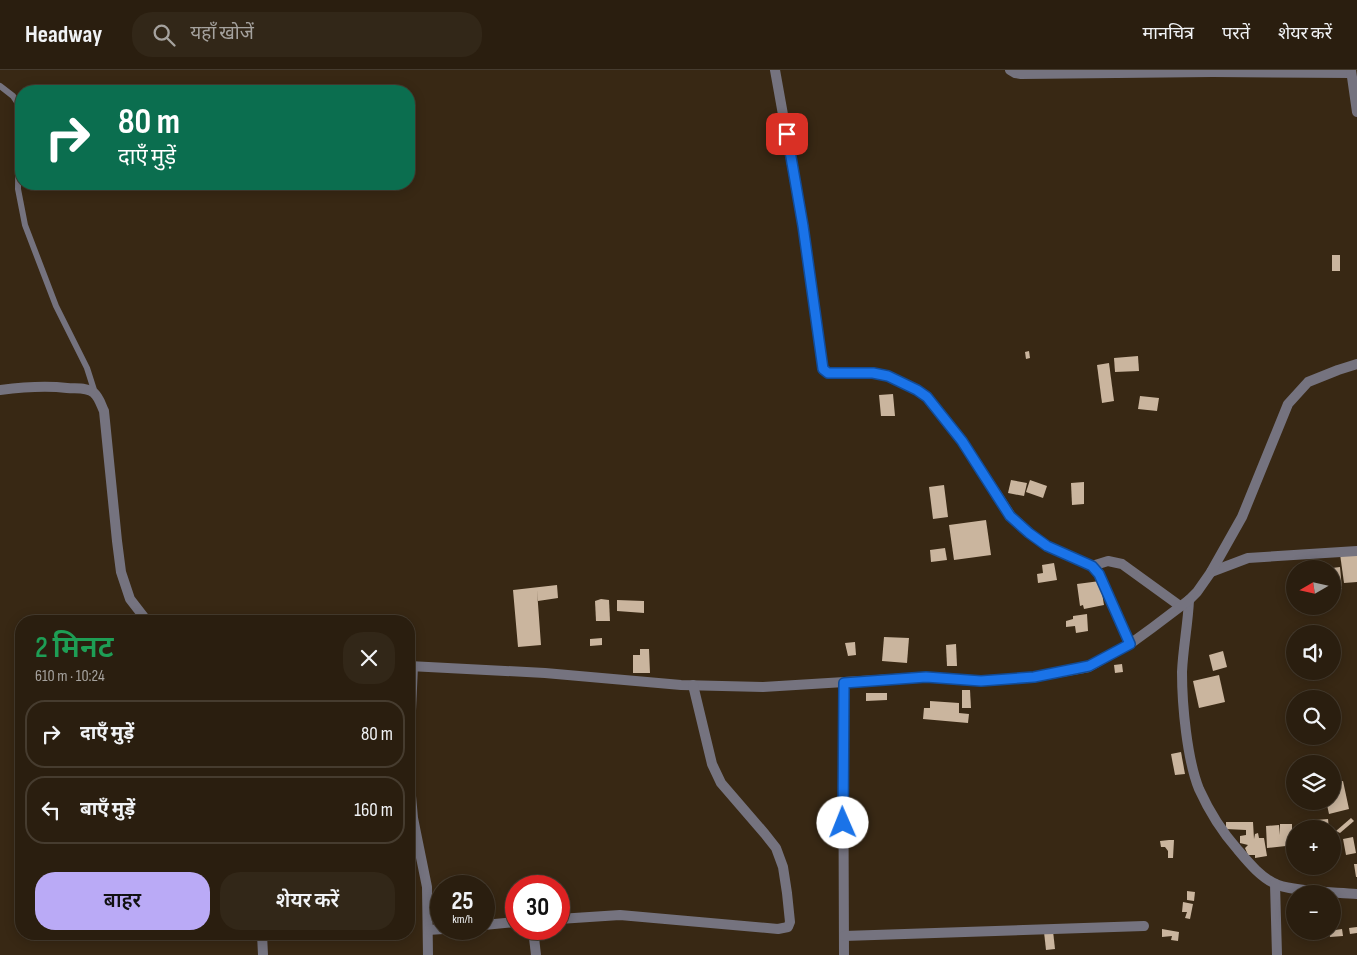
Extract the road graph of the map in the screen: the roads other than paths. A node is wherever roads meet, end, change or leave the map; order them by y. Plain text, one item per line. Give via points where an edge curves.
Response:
1 (776, 70) edge
2 (1010, 70) edge
3 (1351, 72) edge
4 (0, 86) edge
5 (15, 99) edge
6 (1357, 112) edge
7 (18, 190) edge
8 (1357, 364) edge
9 (0, 390) edge
10 (95, 393) junction
11 (1357, 551) edge
12 (1092, 566) junction
13 (1211, 572) junction
14 (1185, 603) junction
15 (142, 615) edge
16 (1130, 644) junction
17 (415, 666) edge
18 (844, 683) junction
19 (693, 686) junction
20 (415, 823) edge
21 (1275, 884) junction
22 (1357, 894) edge
23 (570, 918) edge
24 (1144, 926) dead end
25 (428, 930) joint
26 (844, 936) junction
27 (262, 940) edge
28 (534, 940) edge
29 (263, 955) edge
30 (428, 955) edge
31 (536, 955) edge
32 (844, 955) edge
33 (1277, 955) edge

1 - 12 street via 823,369 828,373 888,376 927,397 962,441 1010,516 1047,546
2 - 3 street via 1021,74
3 - 6 street
4 - 5 lane
7 - 10 lane via 25,225 56,306 87,368
8 - 13 street via 1308,382 1288,404 1242,517
9 - 10 street via 59,386
10 - 15 street via 104,411 121,572 130,599
11 - 13 street via 1248,558
12 - 14 street via 1108,561 1122,564
12 - 16 street via 1105,586
13 - 14 street
14 - 16 street
14 - 21 street via 1183,689 1191,759 1198,787 1230,841 1247,861
16 - 18 street via 1089,666 1034,677 981,681 926,677
17 - 19 street
18 - 19 street
18 - 26 street
19 - 23 street via 712,764 720,783 776,848 787,893 788,927 778,929 620,915
20 - 25 street via 427,887
21 - 22 street
21 - 33 street
24 - 26 street
25 - 30 street
26 - 32 street
27 - 29 street
28 - 31 street

